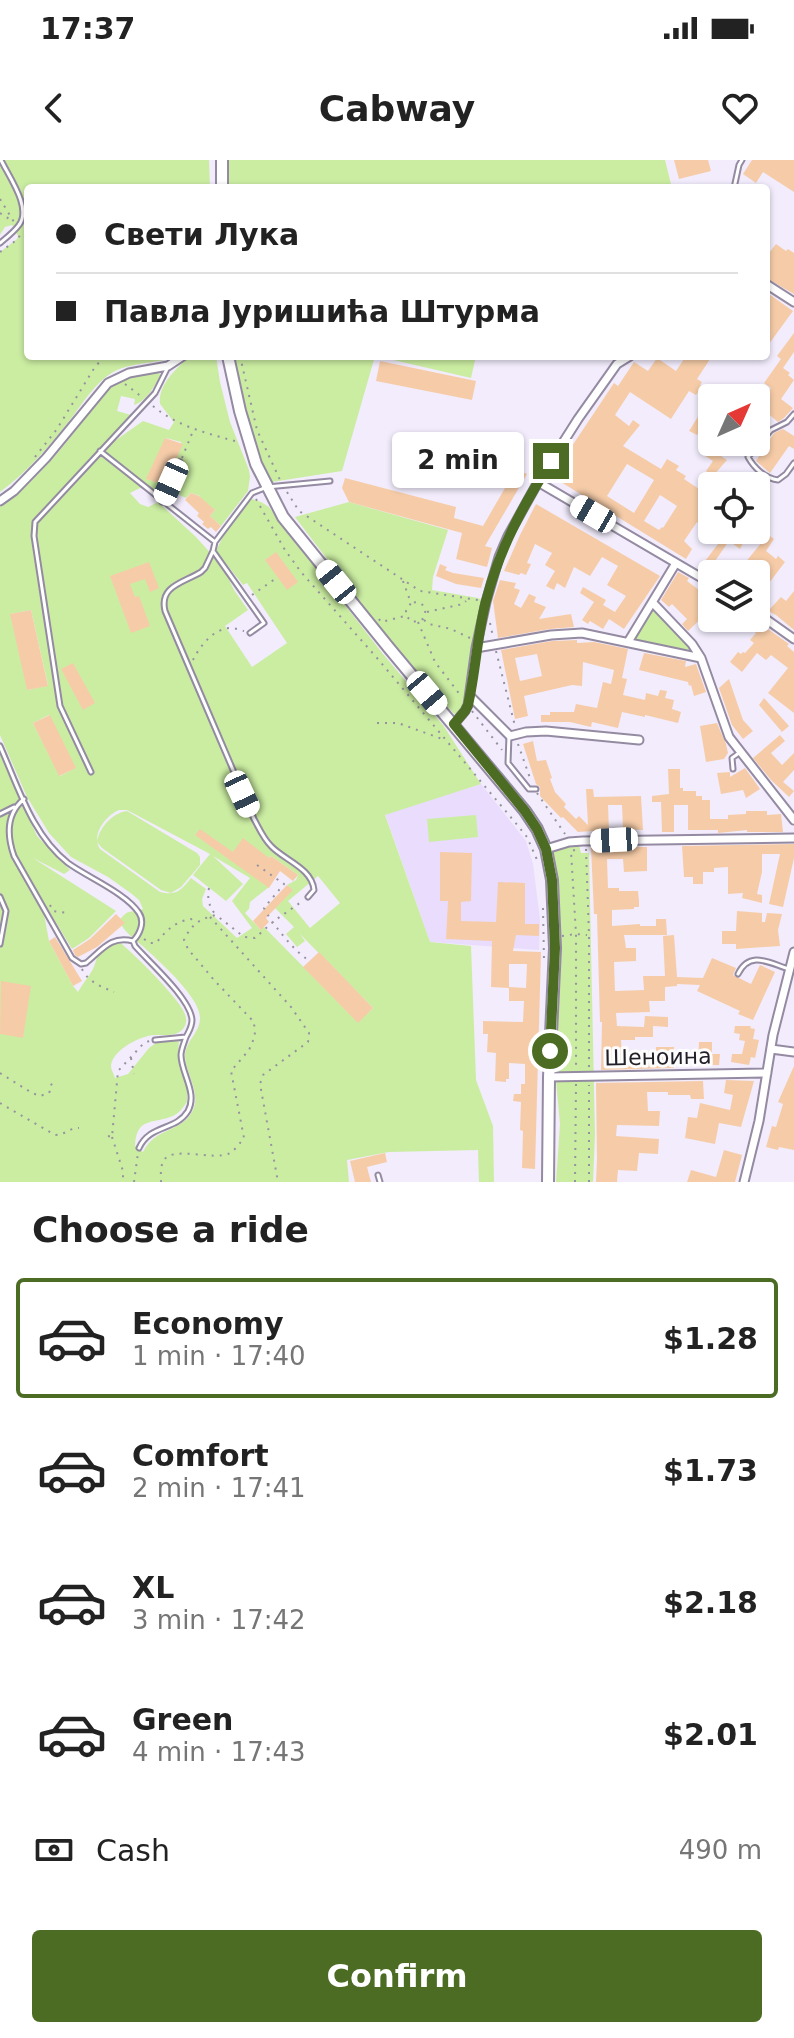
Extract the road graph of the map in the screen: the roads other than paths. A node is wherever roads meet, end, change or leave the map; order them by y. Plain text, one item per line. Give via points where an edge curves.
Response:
1 (1, 160) edge
2 (222, 160) edge
3 (742, 160) edge
4 (222, 184) edge
5 (735, 184) edge
6 (0, 243) edge
7 (770, 287) edge
8 (794, 302) edge
9 (177, 360) edge
10 (229, 360) edge
11 (624, 360) edge
12 (168, 366) junction
13 (794, 414) edge
14 (100, 451) junction
15 (180, 462) road end
16 (794, 463) edge
17 (330, 481) dead end
18 (538, 482) junction
19 (267, 487) junction
20 (0, 501) edge
21 (162, 502) junction
22 (215, 542) junction
23 (213, 551) junction
24 (676, 563) junction
25 (698, 576) edge
26 (653, 603) junction
27 (770, 622) edge
28 (250, 633) road end
29 (794, 639) edge
30 (628, 642) junction
31 (477, 645) junction
32 (701, 658) junction
33 (470, 696) junction
34 (454, 724) junction
35 (513, 735) junction
36 (639, 740) dead end
37 (0, 746) edge
38 (739, 753) junction
39 (733, 769) dead end
40 (91, 772) dead end
41 (536, 789) dead end
42 (24, 799) junction
43 (15, 806) junction
44 (0, 814) edge
45 (794, 820) edge
46 (794, 838) edge
47 (546, 849) junction
48 (0, 897) edge
49 (308, 897) road end
50 (133, 941) junction
51 (0, 944) edge
52 (794, 952) edge
53 (789, 969) junction
54 (738, 974) dead end
55 (186, 1037) junction
56 (155, 1040) road end
57 (771, 1049) junction
58 (794, 1052) edge
59 (767, 1073) junction
60 (549, 1077) junction
61 (139, 1148) road end
62 (378, 1175) dead end
63 (380, 1182) edge
64 (548, 1182) edge
65 (744, 1182) edge

1 - 6 lane via 24,215
2 - 4 main road
3 - 5 lane
7 - 8 street
9 - 12 street
10 - 19 main road via 247,438
11 - 18 street
12 - 14 lane via 155,393
12 - 20 street via 108,383 46,458
13 - 16 lane via 771,430 748,457 770,479 778,480
14 - 21 lane
14 - 40 lane via 38,517 34,536 60,706
15 - 21 lane
17 - 19 lane
18 - 24 street
18 - 31 street via 499,557
19 - 22 lane via 252,493
19 - 34 main road via 295,534
21 - 22 lane
22 - 23 lane
23 - 28 lane via 264,623
23 - 49 lane via 205,568 165,593 165,611 254,819 273,848 313,882
24 - 25 street
24 - 26 street
26 - 30 street
26 - 32 street
27 - 29 street
30 - 31 street via 582,633
30 - 32 street
31 - 33 street
32 - 38 street
33 - 34 street
33 - 35 street
34 - 47 main road via 525,811
35 - 36 street via 546,731
35 - 41 lane via 508,763 529,789
37 - 42 lane
38 - 39 lane via 732,758
38 - 45 street
42 - 43 lane
42 - 50 lane via 52,848 139,913 142,920
43 - 44 lane
43 - 50 lane via 9,826 14,856 72,958 86,963 115,939
46 - 47 street via 583,841
47 - 60 main road via 555,948
48 - 51 lane via 6,911
50 - 55 lane via 184,999 192,1026
52 - 53 street
53 - 54 lane via 758,959
53 - 57 street
55 - 56 lane
55 - 61 lane via 181,1057 191,1104 178,1122 150,1134
57 - 58 street
57 - 59 street
59 - 60 street, Шеноина
59 - 65 street
60 - 64 main road
62 - 63 lane

